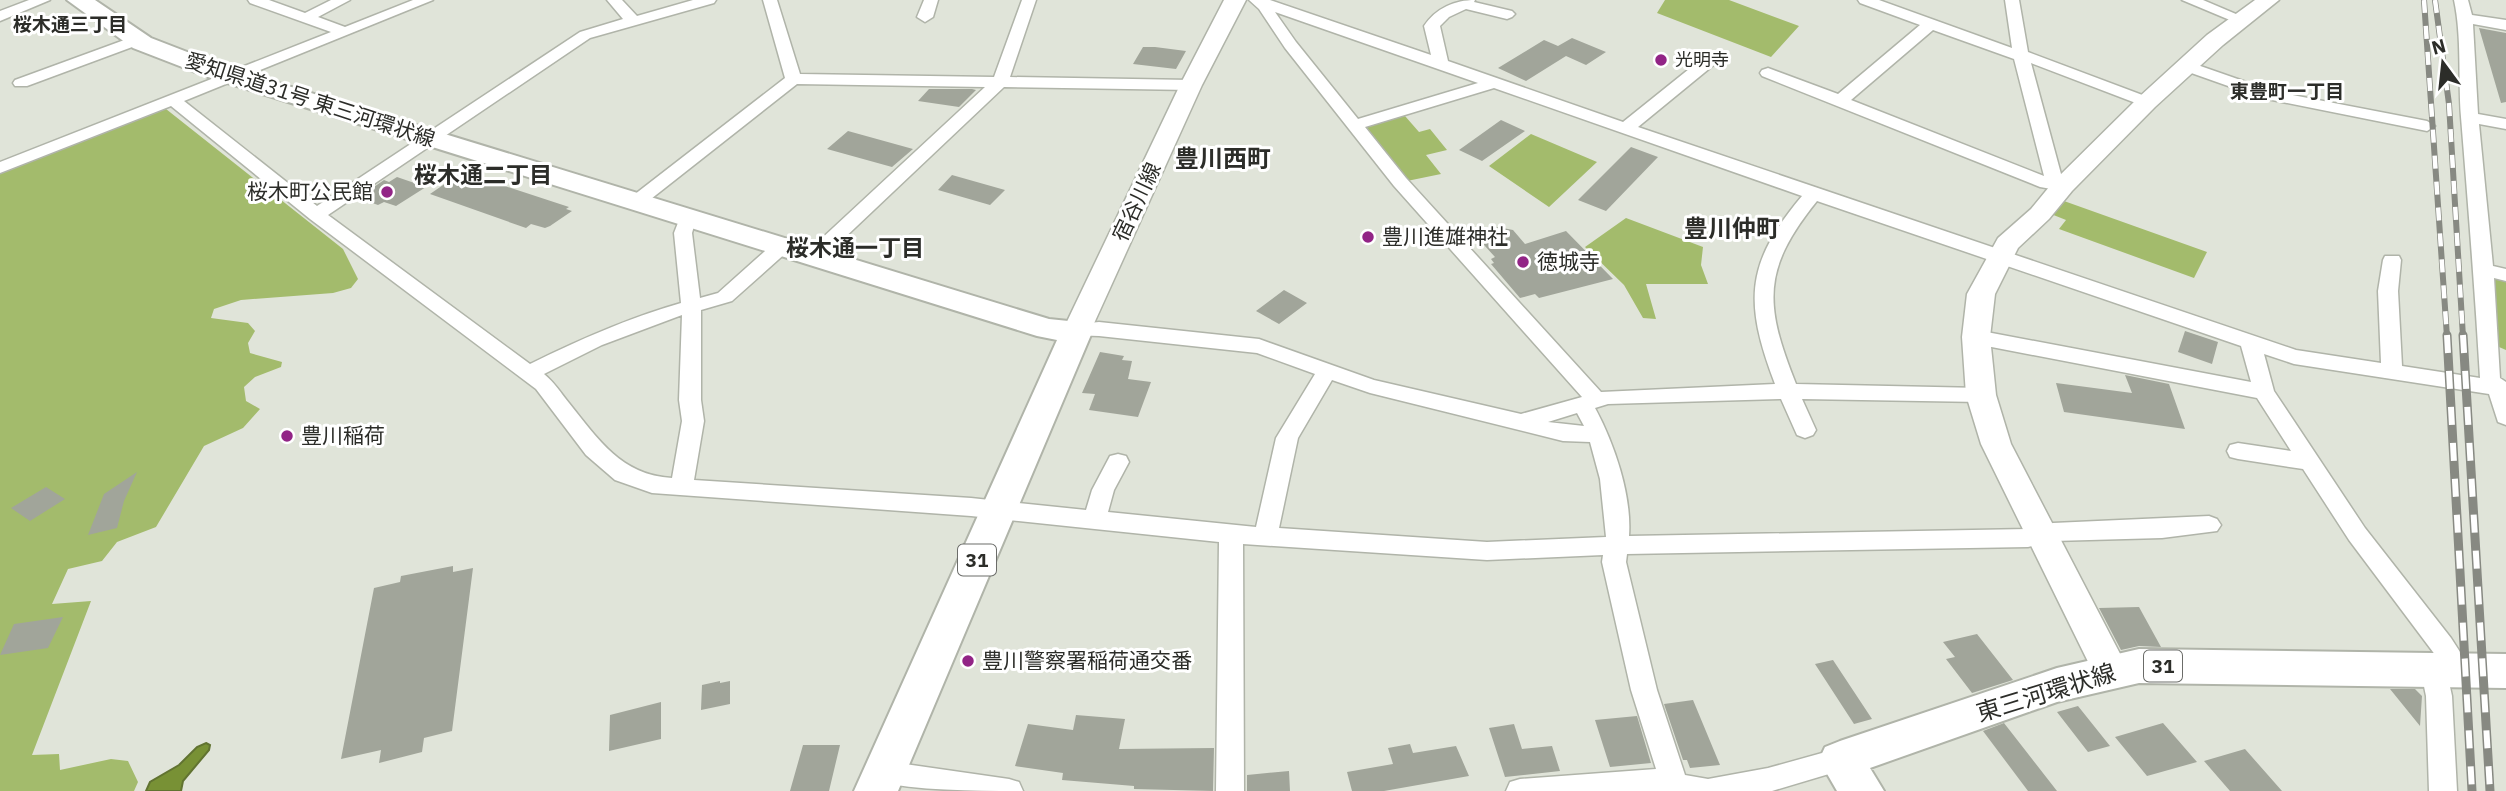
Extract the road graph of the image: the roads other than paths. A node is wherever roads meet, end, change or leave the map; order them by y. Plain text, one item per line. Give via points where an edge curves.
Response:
1 (43, 0) edge
2 (79, 0) edge
3 (255, 0) edge
4 (343, 0) edge
5 (426, 0) edge
6 (614, 0) edge
7 (709, 0) edge
8 (770, 0) edge
9 (931, 0) edge
10 (1029, 0) edge
11 (1235, 0) edge
12 (1254, 0) edge
13 (1866, 0) edge
14 (2012, 0) edge
15 (2189, 0) edge
16 (2268, 0) edge
17 (1466, 2) edge
18 (2463, 9) edge
19 (1507, 14) dead end
20 (0, 16) edge
21 (925, 17) dead end
22 (305, 18) junction
23 (2242, 20) junction
24 (634, 22) junction
25 (1932, 23) junction
26 (2506, 25) edge
27 (345, 32) junction
28 (138, 40) junction
29 (1715, 56) dead end
30 (2022, 56) junction
31 (1441, 65) junction
32 (2186, 66) junction
33 (1768, 73) dead end
34 (232, 76) junction
35 (793, 79) junction
36 (1002, 81) junction
37 (21, 83) dead end
38 (1494, 83) junction
39 (1191, 85) junction
40 (174, 101) junction
41 (1840, 101) junction
42 (2147, 102) junction
43 (2469, 117) junction
44 (2506, 124) edge
45 (1355, 125) junction
46 (2427, 126) dead end
47 (1625, 129) junction
48 (429, 138) junction
49 (0, 168) edge
50 (2063, 187) junction
51 (1814, 193) junction
52 (636, 202) junction
53 (316, 215) junction
54 (687, 219) junction
55 (781, 247) junction
56 (813, 257) junction
57 (2000, 257) junction
58 (2392, 260) dead end
59 (2484, 270) junction
60 (2506, 275) edge
61 (691, 307) junction
62 (1077, 330) junction
63 (1976, 337) junction
64 (2250, 342) junction
65 (1326, 372) junction
66 (528, 373) junction
67 (2392, 373) junction
68 (2501, 388) edge
69 (1790, 391) junction
70 (2264, 392) junction
71 (1982, 396) junction
72 (1590, 402) junction
73 (2506, 417) edge
74 (1521, 422) junction
75 (1805, 429) dead end
76 (1599, 435) junction
77 (2238, 451) dead end
78 (2309, 461) junction
79 (1118, 463) dead end
80 (680, 489) junction
81 (998, 511) junction
82 (1094, 521) junction
83 (2209, 525) dead end
84 (1231, 534) junction
85 (2041, 535) junction
86 (1266, 536) junction
87 (1618, 546) junction
88 (2111, 671) junction
89 (2446, 671) junction
90 (2506, 671) edge
91 (1851, 776) edge
92 (880, 782) edge
93 (1676, 788) edge
94 (1009, 791) edge
95 (1230, 791) edge
96 (1520, 791) edge
97 (1707, 791) edge
98 (2443, 791) edge

1 - 20 street
2 - 28 main road, 愛知県道31号 東三河環状線
3 - 22 street
4 - 22 street
5 - 27 street
6 - 24 street
7 - 24 street
8 - 35 street
9 - 21 street
10 - 36 street
11 - 39 street, 宿谷川線
12 - 31 street
12 - 45 street via 1264,6
13 - 25 street
14 - 30 street
15 - 23 street
16 - 23 street
17 - 19 street
17 - 31 street via 1440,15 1432,26
18 - 26 street
18 - 43 street
22 - 27 street
23 - 32 street
24 - 48 street via 585,35
25 - 30 street
25 - 41 street
27 - 34 street
28 - 34 main road, 愛知県道31号 東三河環状線 via 167,55
28 - 37 street
29 - 47 street
30 - 42 street
30 - 50 street via 2053,176
31 - 38 street
32 - 42 street
32 - 46 street via 2279,98
33 - 41 street
34 - 40 street
34 - 48 main road, 愛知県道31号 東三河環状線
35 - 36 street
35 - 52 street
36 - 39 street
36 - 56 street
38 - 45 street
38 - 47 street
39 - 62 street, 宿谷川線
40 - 49 street
40 - 53 street
41 - 50 street
42 - 50 street
43 - 44 street
43 - 59 street
45 - 72 street
47 - 51 street
48 - 52 main road, 愛知県道31号 東三河環状線
48 - 53 street
50 - 57 street
51 - 57 street
51 - 69 street via 1785,228 1764,277 1763,307 1770,341
52 - 54 main road, 愛知県道31号 東三河環状線
53 - 66 street
54 - 55 main road, 愛知県道31号 東三河環状線
54 - 61 street via 683,233
55 - 56 main road, 愛知県道31号 東三河環状線
55 - 61 street via 725,297
56 - 62 main road, 愛知県道31号 東三河環状線 via 1048,328
57 - 63 street via 1981,293
57 - 64 street
58 - 67 street via 2388,291
59 - 60 street
59 - 68 street via 2490,379
61 - 66 street via 650,317
61 - 80 street via 693,421
62 - 65 street via 1259,346
62 - 81 main road, 31
63 - 70 street
63 - 71 street
64 - 67 street via 2294,357
64 - 70 street
65 - 74 street
65 - 86 street via 1287,438
66 - 80 street via 543,384 594,449 623,474
67 - 68 street
68 - 73 street
69 - 71 street
69 - 72 street via 1677,393
69 - 75 street
70 - 78 street
71 - 85 street via 1996,444
72 - 74 street
72 - 76 street
74 - 76 street via 1563,433
76 - 87 street via 1611,479
77 - 78 street
78 - 89 street via 2357,534 2442,645
79 - 82 street via 1103,489
80 - 81 street
81 - 82 street
81 - 92 main road, 31
82 - 84 street
83 - 85 street
84 - 86 street
84 - 95 street
85 - 87 street
85 - 88 street
86 - 87 street via 1487,551
87 - 93 street via 1614,562 1644,690
88 - 89 main road, 東三河環状線 / 31 via 2139,666
88 - 91 main road, 東三河環状線 / 31 via 2057,685
89 - 90 main road, 東三河環状線 / 31
89 - 98 street via 2439,696
91 - 97 street via 1768,780
92 - 94 street
93 - 96 street via 1653,780
93 - 97 street

